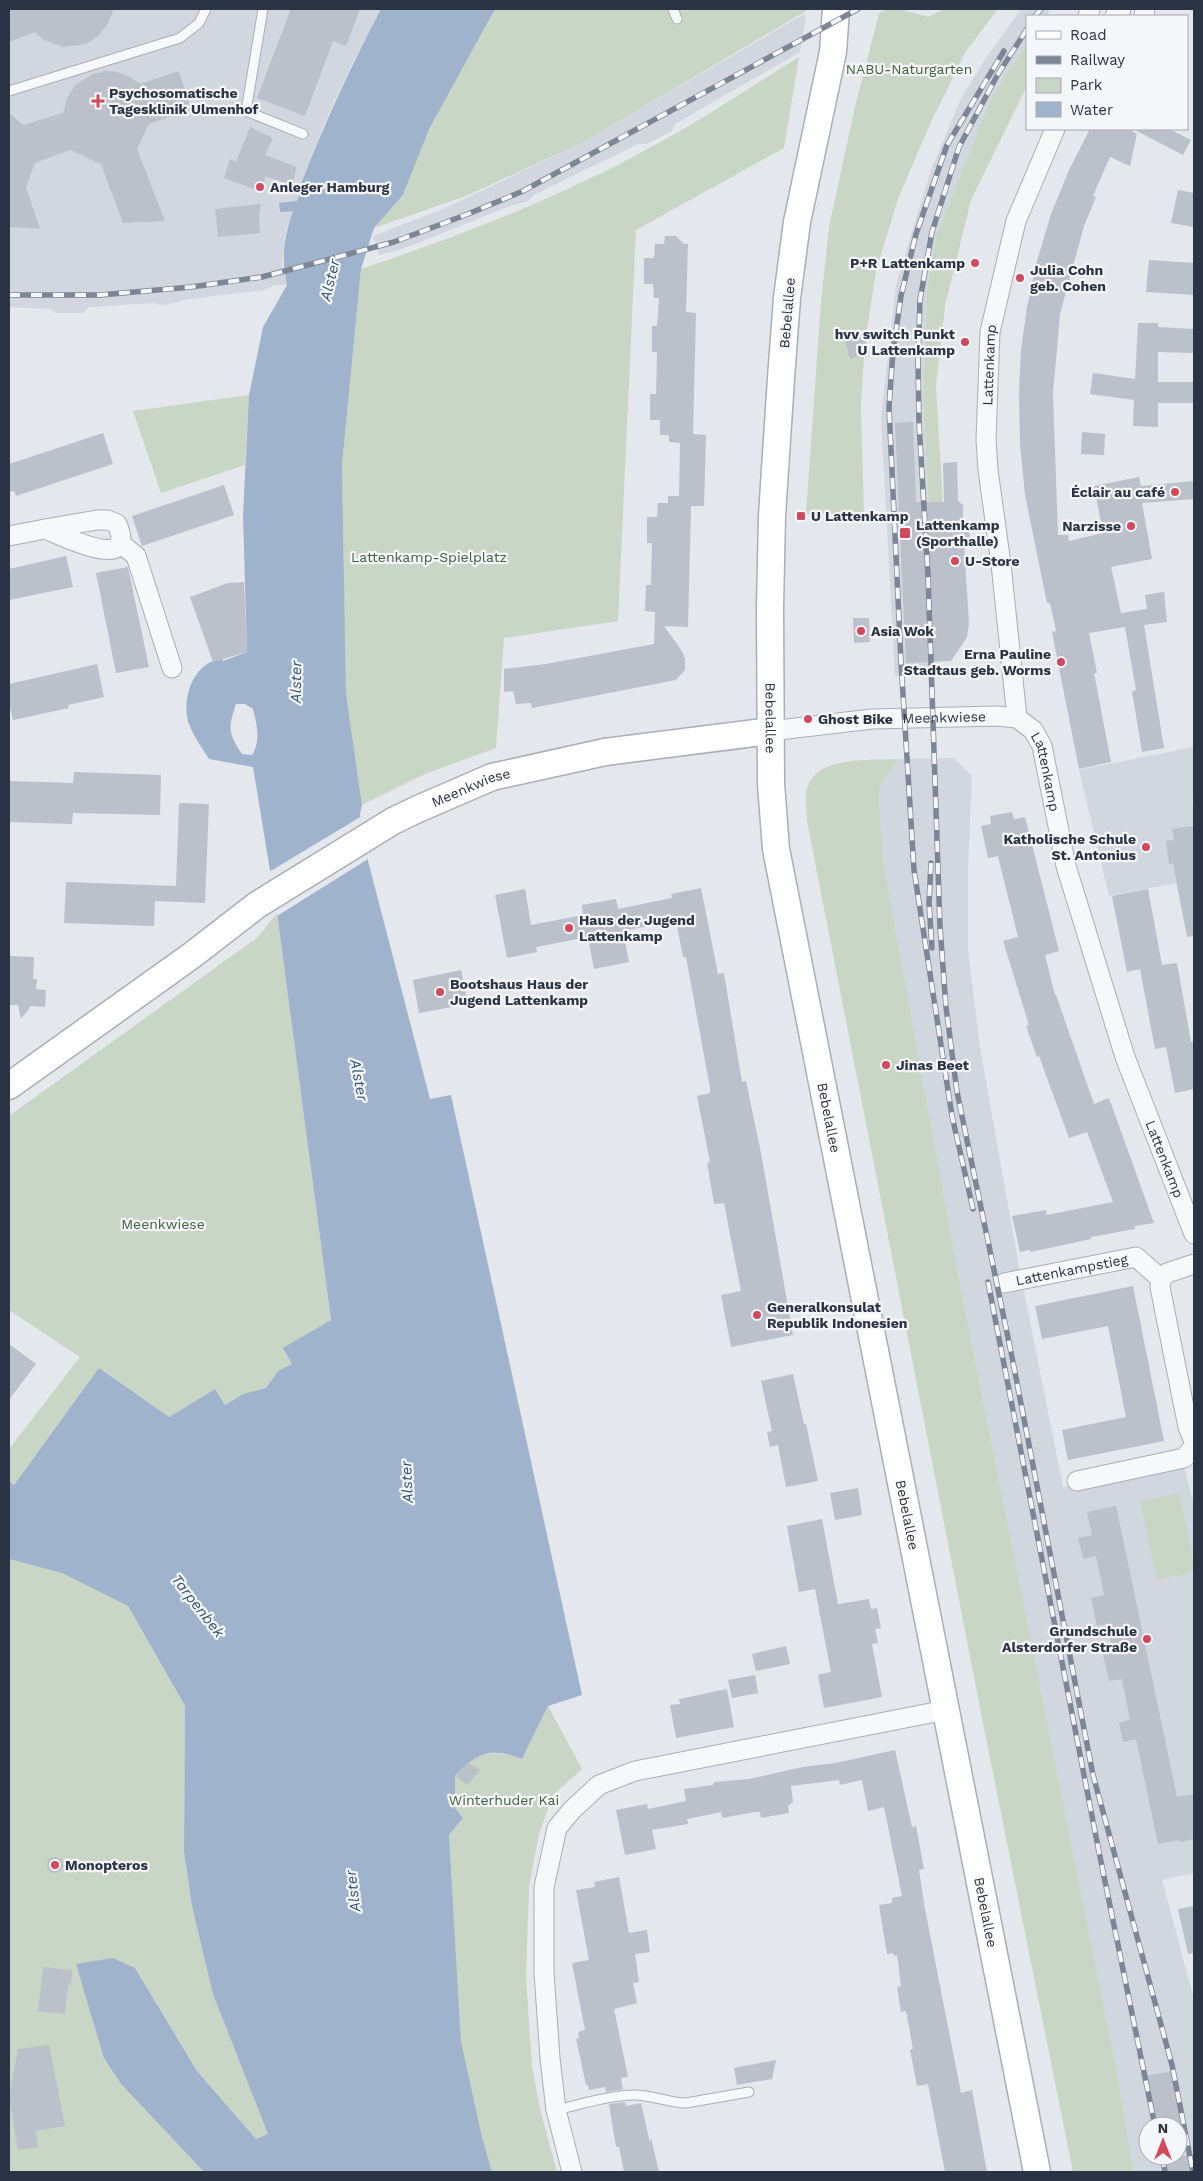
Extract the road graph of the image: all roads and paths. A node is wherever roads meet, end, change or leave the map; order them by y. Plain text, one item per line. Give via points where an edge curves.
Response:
1 (206, 9) edge
2 (264, 9) edge
3 (673, 9) edge
4 (836, 9) edge
5 (853, 9) edge
6 (677, 19) dead end
7 (833, 52) junction
8 (9, 90) edge
9 (1055, 130) edge
10 (303, 134) dead end
11 (45, 529) junction
12 (9, 536) edge
13 (120, 542) junction
14 (172, 668) dead end
15 (1017, 718) junction
16 (770, 731) junction
17 (11, 1083) edge
18 (1194, 1234) edge
19 (1194, 1264) edge
20 (1161, 1279) junction
21 (1004, 1283) dead end
22 (1194, 1441) edge
23 (1194, 1447) edge
24 (1077, 1481) dead end
25 (946, 1710) junction
26 (749, 2092) dead end
27 (556, 2110) junction
28 (572, 2172) edge
29 (1038, 2172) edge

1 - 8 lane via 199,23 180,38
2 - 10 lane via 246,111
3 - 6 lane
4 - 7 main road, Bebelallee
5 - 7 main road, Bebelallee
7 - 16 main road, Bebelallee via 797,222 787,298 772,516
9 - 15 street, Lattenkamp via 1016,221 990,332 988,470
11 - 12 street
11 - 13 street via 104,551 113,549
11 - 13 street via 108,520 117,524
13 - 14 street via 136,556
15 - 16 street, Meenkwiese via 981,715 872,719
15 - 18 street, Lattenkamp via 1033,730 1042,746 1066,866 1122,1048
16 - 17 main road, Meenkwiese via 605,752 492,777 401,817 273,895
16 - 25 main road, Bebelallee via 776,849
19 - 20 street via 1167,1273
20 - 21 street, Lattenkampstieg via 1136,1257
20 - 22 street via 1188,1427
23 - 24 street via 1184,1458
25 - 27 street via 635,1771 599,1785 572,1810 557,1828 544,1887 544,1973
25 - 29 main road, Bebelallee
26 - 27 lane via 686,2103 630,2095
27 - 28 street

